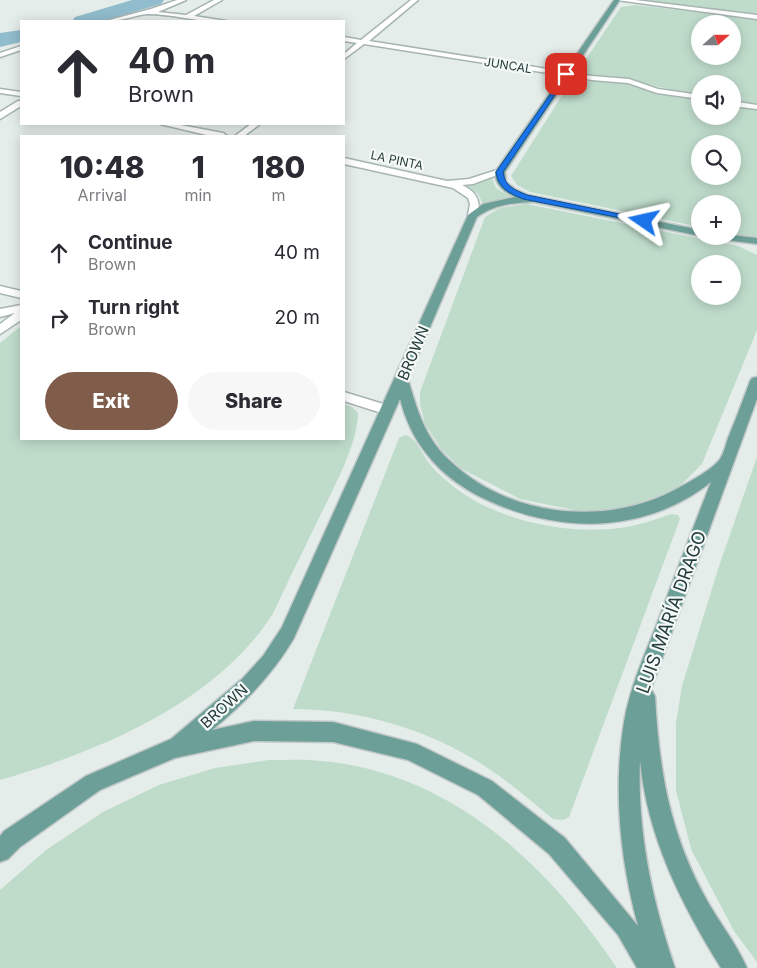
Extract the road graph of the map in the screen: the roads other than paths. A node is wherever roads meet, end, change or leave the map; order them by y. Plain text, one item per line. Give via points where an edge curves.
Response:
1 (183, 0) edge
2 (219, 0) edge
3 (415, 0) edge
4 (618, 0) edge
5 (145, 12) junction
6 (188, 16) junction
7 (757, 17) edge
8 (113, 20) edge
9 (180, 20) edge
10 (216, 20) edge
11 (345, 39) edge
12 (364, 42) junction
13 (20, 48) edge
14 (0, 55) edge
15 (345, 56) edge
16 (566, 74) junction
17 (0, 90) edge
18 (20, 94) edge
19 (691, 96) edge
20 (741, 104) edge
21 (20, 105) edge
22 (757, 107) edge
23 (0, 116) edge
24 (169, 125) edge
25 (255, 125) edge
26 (218, 135) edge
27 (240, 135) edge
28 (345, 162) edge
29 (500, 172) junction
30 (445, 183) junction
31 (533, 199) junction
32 (473, 215) junction
33 (691, 230) edge
34 (741, 240) edge
35 (741, 241) edge
36 (757, 242) edge
37 (757, 247) edge
38 (0, 289) edge
39 (20, 295) edge
40 (20, 308) edge
41 (0, 313) edge
42 (20, 315) edge
43 (0, 330) edge
44 (402, 379) junction
45 (757, 381) edge
46 (345, 396) edge
47 (388, 410) junction
48 (725, 464) junction
49 (645, 677) junction
50 (174, 748) junction
51 (4, 843) edge
52 (650, 968) edge
53 (664, 968) edge
54 (735, 968) edge

1 - 5 street
2 - 6 street
3 - 12 street
4 - 7 street
4 - 16 main road
5 - 6 street
5 - 8 street
6 - 9 street
6 - 10 street
11 - 12 street, JUNCAL
12 - 15 street
12 - 16 street, JUNCAL
13 - 14 street
16 - 19 street, JUNCAL via 629,81
16 - 29 main road
17 - 18 street
20 - 22 street
21 - 23 street
24 - 26 street
25 - 27 street
28 - 30 street, LA PINTA
29 - 30 street, LA PINTA via 470,182
29 - 31 main road via 500,181 510,191
30 - 32 street, LA PINTA via 470,194 476,204
31 - 32 main road via 500,202
31 - 33 main road
32 - 44 main road, BROWN
34 - 36 main road
35 - 37 main road
38 - 39 street
40 - 41 street
42 - 43 street
44 - 47 main road, BROWN
44 - 48 main road via 413,422 440,463 478,490 529,511 588,520 616,518 668,503 691,491
45 - 48 main road, LUIS MARÍA DRAGO
46 - 47 street
47 - 50 main road, BROWN via 284,639 270,661 242,690
48 - 49 main road, LUIS MARÍA DRAGO
49 - 53 main road, LUIS MARÍA DRAGO via 634,721 628,796 639,890
49 - 54 main road via 653,785 666,830 685,881
50 - 51 main road via 94,783
50 - 52 main road via 254,731 333,732 410,751 485,788 557,846 626,927

